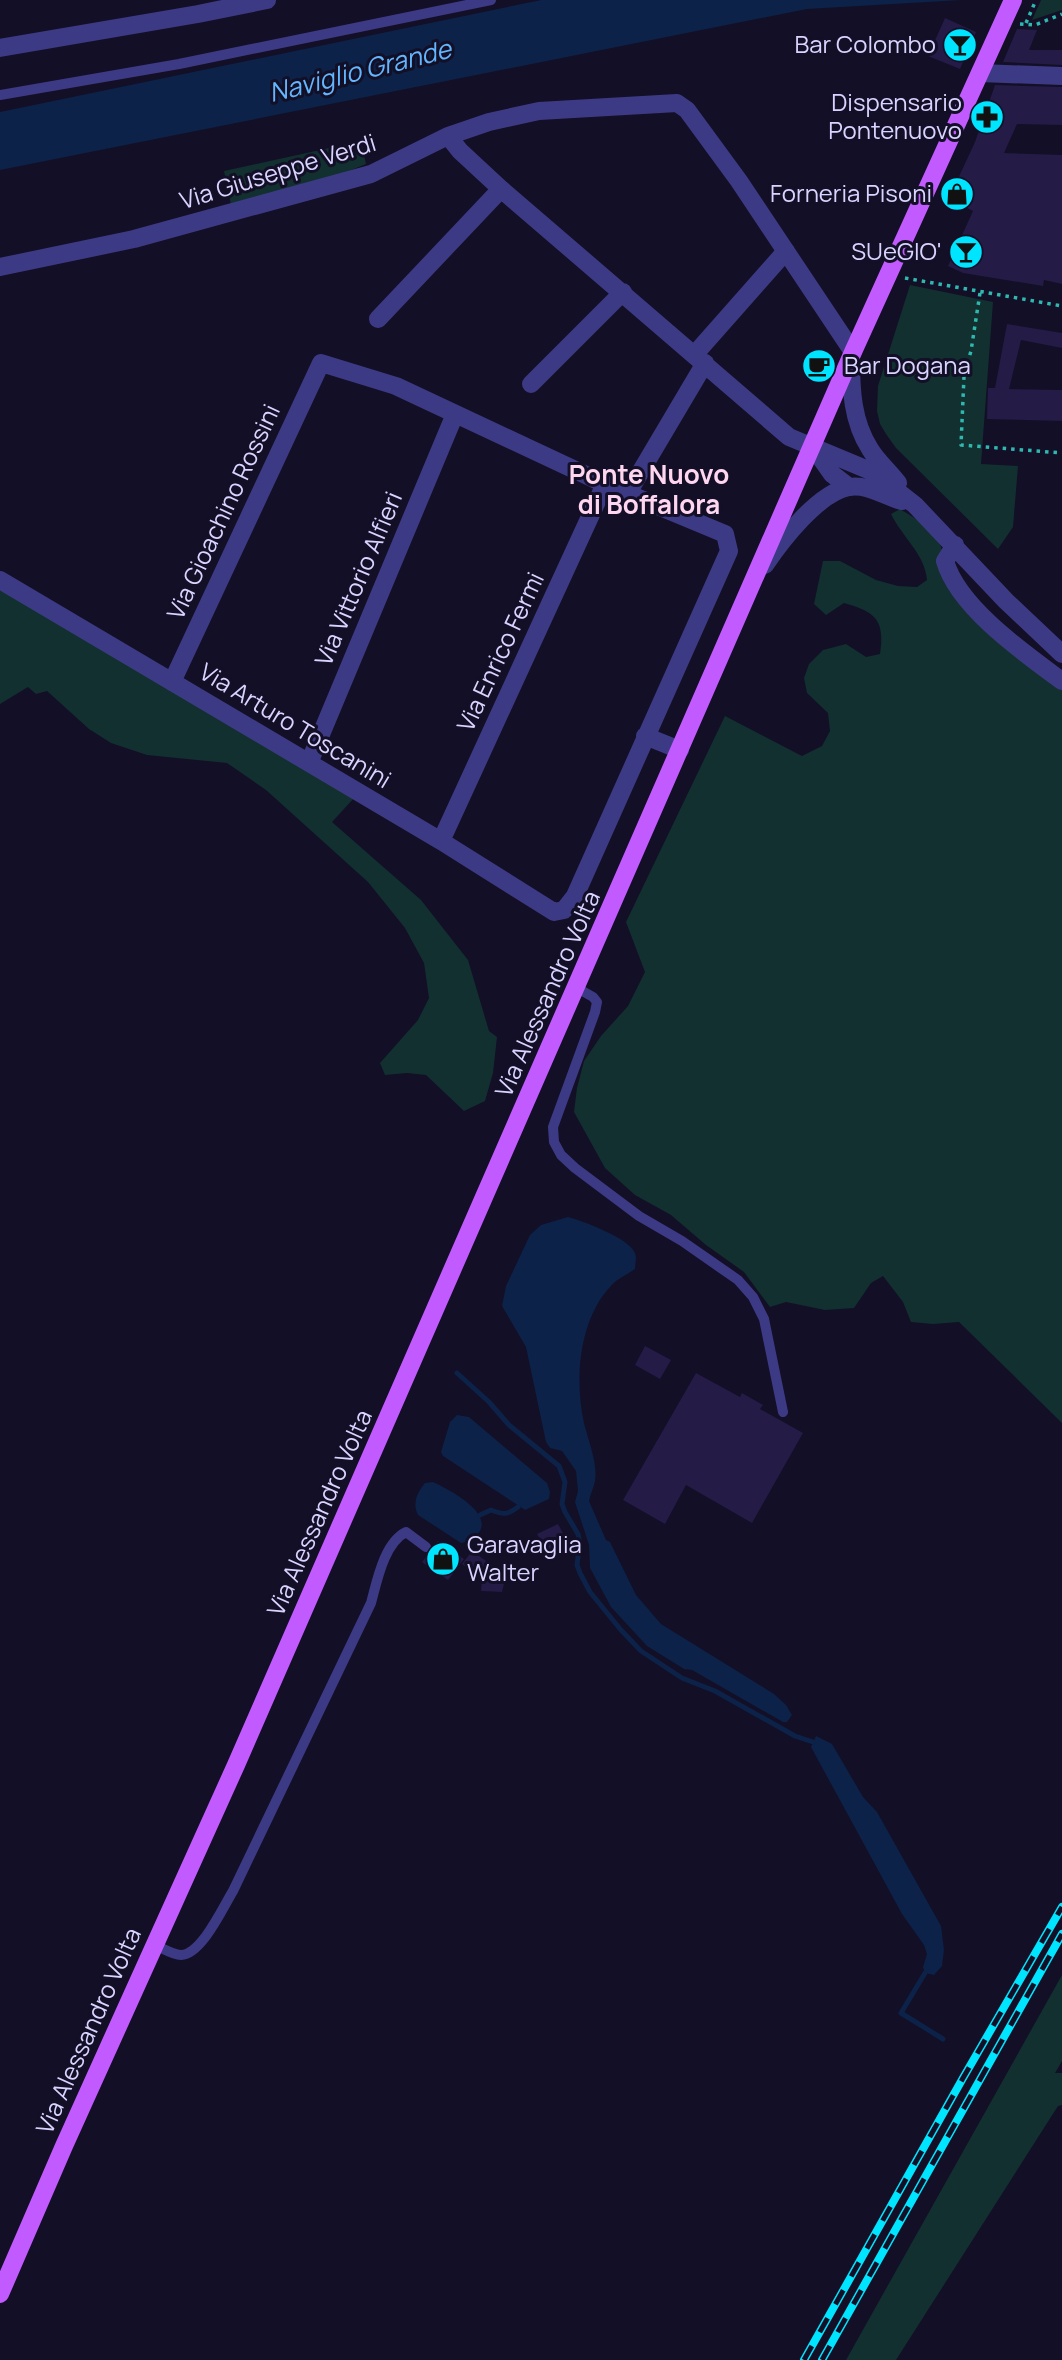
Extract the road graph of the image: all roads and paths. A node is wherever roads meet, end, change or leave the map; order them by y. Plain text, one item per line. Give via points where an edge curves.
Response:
1 (267, 0) edge
2 (491, 0) edge
3 (1013, 0) edge
4 (1036, 0) edge
5 (1062, 14) edge
6 (0, 48) edge
7 (980, 73) junction
8 (1062, 76) edge
9 (0, 95) edge
10 (448, 136) junction
11 (501, 189) junction
12 (786, 251) junction
13 (0, 267) edge
14 (888, 275) junction
15 (623, 292) junction
16 (980, 293) junction
17 (1062, 306) edge
18 (377, 319) dead end
19 (852, 355) junction
20 (700, 358) junction
21 (531, 384) dead end
22 (455, 414) junction
23 (813, 447) junction
24 (1062, 453) edge
25 (605, 484) junction
26 (849, 487) junction
27 (628, 493) junction
28 (915, 505) junction
29 (954, 545) junction
30 (0, 580) edge
31 (753, 582) junction
32 (1062, 654) edge
33 (1062, 681) edge
34 (172, 682) junction
35 (645, 736) junction
36 (680, 750) junction
37 (309, 763) junction
38 (441, 841) junction
39 (564, 910) joint
40 (578, 988) junction
41 (783, 1412) dead end
42 (425, 1547) dead end
43 (155, 1945) junction
44 (0, 2294) edge

1 - 6 street
2 - 9 lane via 179,64
3 - 7 main road, Via Alessandro Volta
4 - 5 path via 1026,23 1035,25
7 - 8 street
7 - 14 main road, Via Alessandro Volta
10 - 11 street
10 - 12 street, Via Giuseppe Verdi via 538,111 677,103 732,171
10 - 13 street, Via Giuseppe Verdi via 371,174 134,239
11 - 15 street
11 - 18 street
12 - 19 street, Via Giuseppe Verdi
12 - 20 street
14 - 16 path
14 - 19 main road, Via Alessandro Volta
15 - 20 street
15 - 21 street
16 - 17 path
16 - 24 path via 964,376 961,445
19 - 23 main road, Via Alessandro Volta
19 - 28 street via 851,389 858,423 870,450
20 - 23 street via 789,437
20 - 27 street
22 - 25 street
22 - 34 street, Via Gioachino Rossini via 396,386 321,363
22 - 37 street, Via Vittorio Alfieri
23 - 26 street via 832,474
23 - 28 street via 873,472
23 - 31 main road, Via Alessandro Volta
25 - 27 street
25 - 38 street, Via Enrico Fermi
26 - 28 street via 871,488
26 - 31 street via 808,513 780,542
27 - 35 street, Via Alessandro Volta via 724,534 729,551
28 - 29 street
29 - 32 street
29 - 33 street via 945,561 949,576 983,618
30 - 34 street, Via Arturo Toscanini
31 - 36 main road, Via Alessandro Volta
34 - 37 street, Via Arturo Toscanini
35 - 36 street
35 - 39 street, Via Alessandro Volta via 575,895
36 - 40 main road, Via Alessandro Volta
37 - 38 street, Via Arturo Toscanini
38 - 39 street, Via Arturo Toscanini via 543,906 554,912
40 - 41 lane via 597,1002 553,1127 554,1142 575,1168 738,1280 753,1297 764,1319
40 - 43 main road, Via Alessandro Volta
42 - 43 lane via 406,1532 397,1537 379,1572 371,1603 233,1891 210,1929 189,1952 179,1955
43 - 44 main road, Via Alessandro Volta

